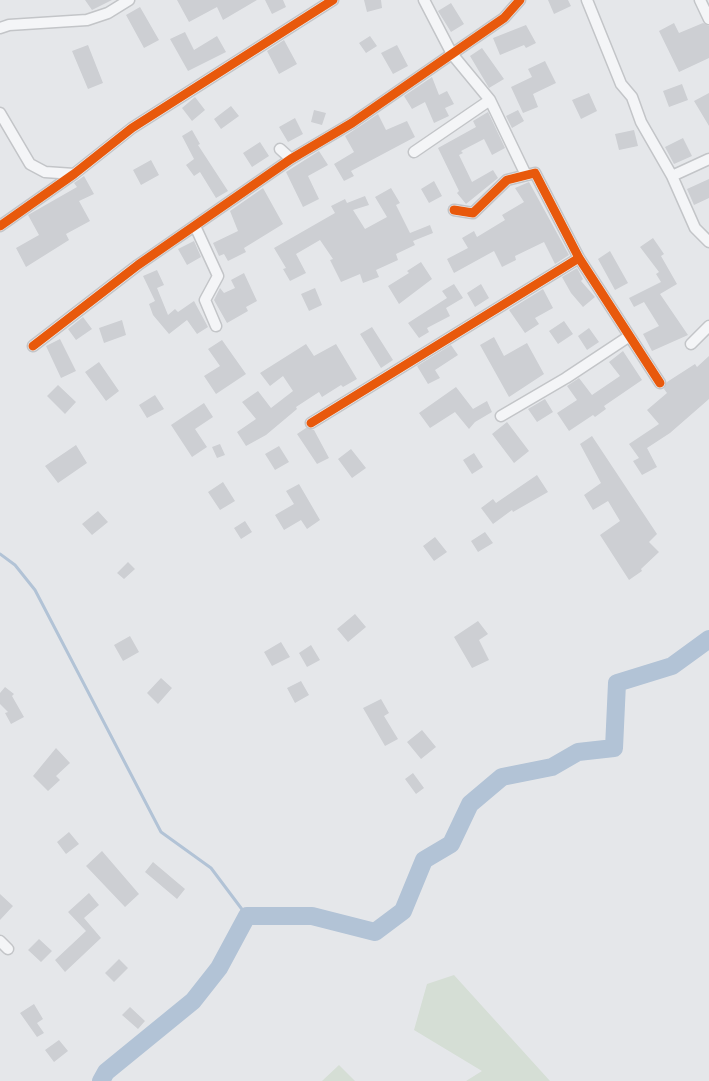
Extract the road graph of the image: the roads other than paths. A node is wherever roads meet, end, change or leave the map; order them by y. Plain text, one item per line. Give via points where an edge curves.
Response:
1 (129, 0) edge
2 (333, 0) edge
3 (424, 0) edge
4 (520, 0) edge
5 (587, 0) edge
6 (700, 0) edge
7 (709, 19) edge
8 (0, 28) edge
9 (452, 54) junction
10 (490, 100) junction
11 (0, 113) edge
12 (280, 149) dead end
13 (414, 152) dead end
14 (291, 159) junction
15 (709, 159) edge
16 (74, 174) junction
17 (526, 175) junction
18 (672, 176) junction
19 (454, 210) dead end
20 (0, 226) edge
21 (195, 226) junction
22 (709, 242) edge
23 (579, 258) junction
24 (216, 326) dead end
25 (709, 326) edge
26 (628, 337) junction
27 (691, 344) dead end
28 (33, 346) dead end
29 (660, 384) dead end
30 (501, 416) dead end
31 (311, 423) dead end

1 - 8 street via 108,14 87,21
2 - 16 street via 132,128
3 - 9 street
4 - 9 street via 504,18
5 - 18 street via 621,84 632,97 641,122
6 - 7 street
9 - 10 street
9 - 14 street via 352,123
10 - 13 street
10 - 17 street
11 - 16 street via 30,164 45,172
12 - 14 street
14 - 21 street
15 - 18 street
16 - 20 street
17 - 19 street via 507,180 473,213
17 - 23 street via 535,173
18 - 22 street via 695,228
21 - 24 street via 218,276 205,300
21 - 28 street
23 - 26 street
23 - 31 street
25 - 27 street
26 - 29 street
26 - 30 street

